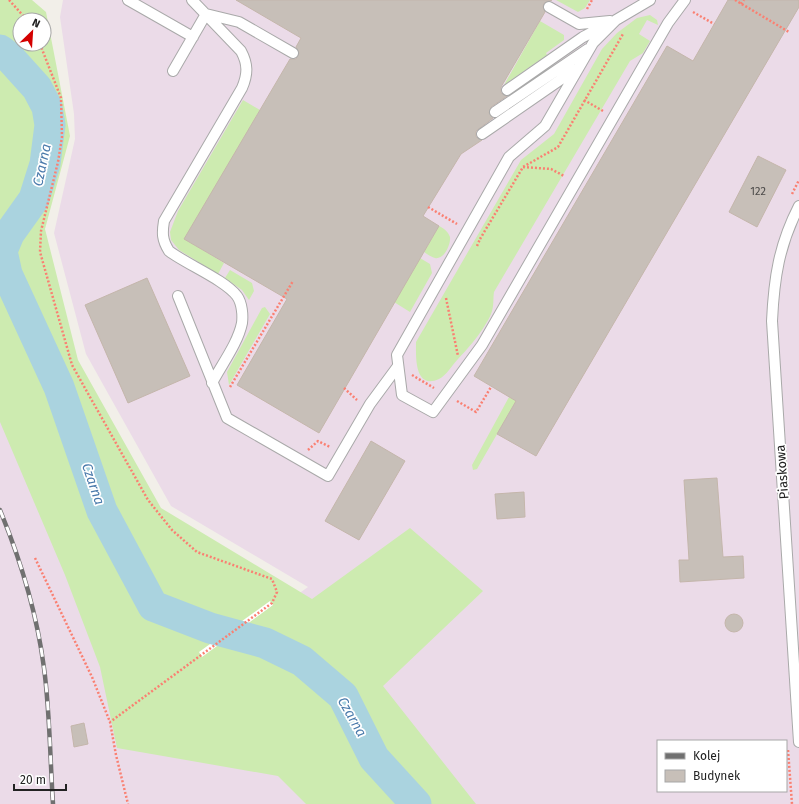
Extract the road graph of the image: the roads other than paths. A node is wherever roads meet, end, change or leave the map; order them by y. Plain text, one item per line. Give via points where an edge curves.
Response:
1 (128, 0) edge
2 (192, 0) edge
3 (685, 0) edge
4 (646, 1) edge
5 (548, 7) dead end
6 (206, 14) junction
7 (616, 20) junction
8 (193, 37) junction
9 (591, 47) junction
10 (293, 53) dead end
11 (579, 67) junction
12 (173, 71) dead end
13 (507, 90) dead end
14 (495, 112) dead end
15 (482, 134) dead end
16 (799, 206) edge
17 (178, 296) dead end
18 (398, 366) junction
19 (212, 383) junction
20 (799, 742) edge

1 - 8 lane
2 - 6 lane
3 - 18 lane via 668,23 482,345 434,412 402,395
4 - 7 lane
5 - 7 lane via 579,24
6 - 8 lane
6 - 10 lane via 239,22
6 - 19 lane via 241,51 246,64 246,79 164,221 162,234 163,243 169,250 228,287 238,297 242,323
7 - 9 lane
7 - 13 lane via 583,37
8 - 12 lane
9 - 11 lane
9 - 14 lane
11 - 15 lane
11 - 18 lane via 545,126 509,157 397,355
16 - 20 lane, Piaskowa via 789,225 779,256 773,289 772,321
17 - 19 lane
18 - 19 lane via 370,404 328,476 227,418

